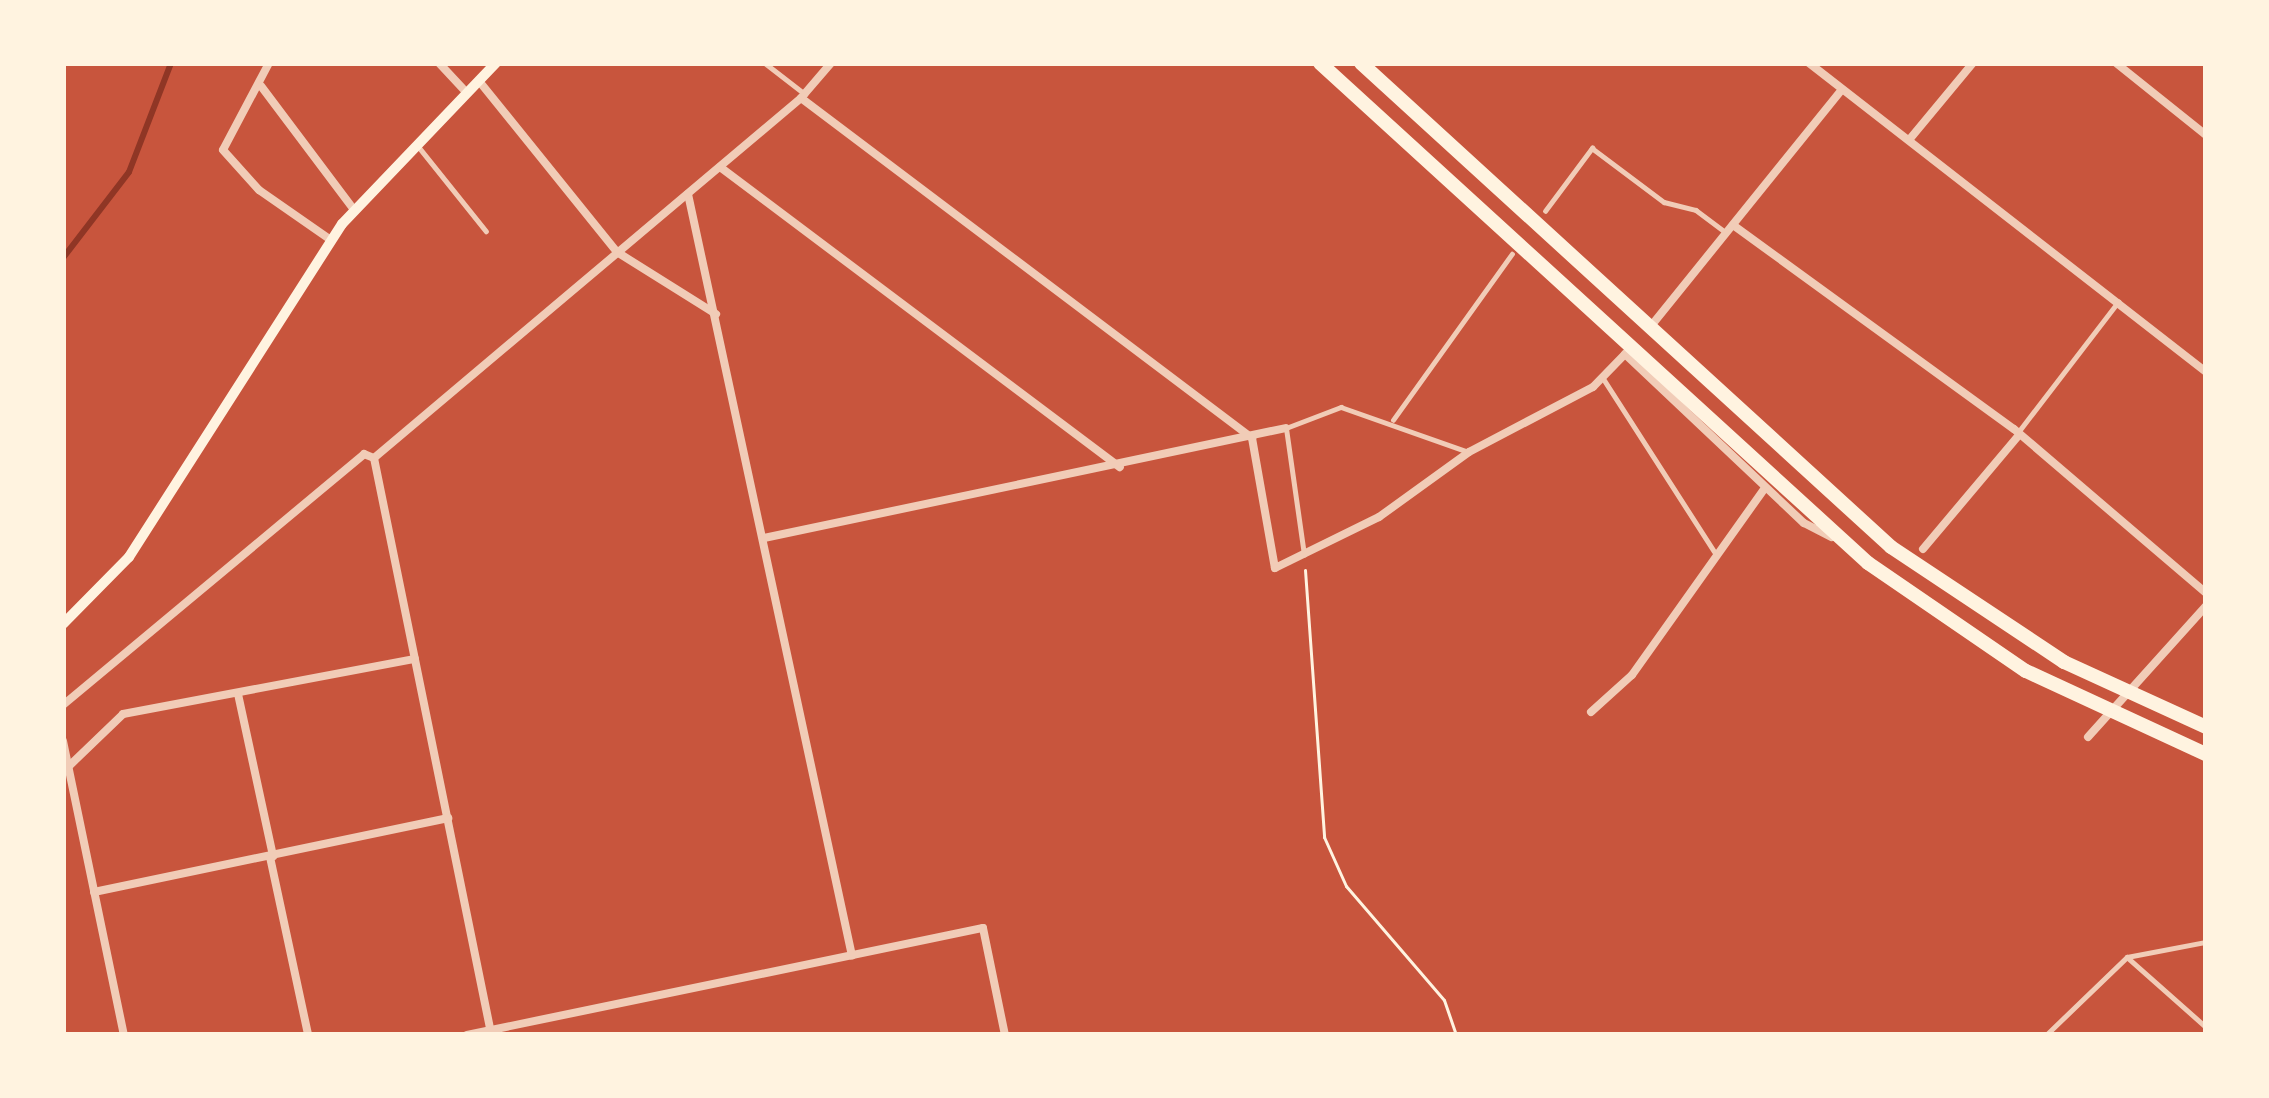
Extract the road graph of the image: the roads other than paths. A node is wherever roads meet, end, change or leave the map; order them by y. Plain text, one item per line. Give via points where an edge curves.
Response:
1 (269, 63) edge
2 (439, 63) edge
3 (496, 63) edge
4 (765, 63) edge
5 (830, 63) edge
6 (1320, 63) edge
7 (1360, 63) edge
8 (1809, 63) edge
9 (1829, 63) edge
10 (1972, 63) edge
11 (2116, 63) edge
12 (1822, 72) junction
13 (478, 80) junction
14 (261, 86) junction
15 (1842, 89) junction
16 (466, 92) junction
17 (803, 96) junction
18 (2206, 135) edge
19 (1909, 140) junction
20 (415, 142) junction
21 (720, 167) junction
22 (688, 194) junction
23 (353, 210) junction
24 (1545, 211) dead end
25 (1730, 229) junction
26 (486, 231) dead end
27 (331, 240) junction
28 (617, 252) junction
29 (1512, 254) dead end
30 (2118, 302) junction
31 (716, 314) junction
32 (1649, 328) junction
33 (1628, 351) junction
34 (2206, 372) edge
35 (1604, 378) junction
36 (1392, 422) junction
37 (1286, 428) junction
38 (2019, 434) junction
39 (1252, 438) junction
40 (1468, 452) junction
41 (374, 458) junction
42 (1120, 467) junction
43 (1765, 488) junction
44 (764, 538) junction
45 (1844, 543) junction
46 (1922, 549) dead end
47 (1714, 551) junction
48 (1304, 556) junction
49 (2206, 593) edge
50 (2206, 606) edge
51 (63, 624) edge
52 (415, 659) junction
53 (238, 693) junction
54 (63, 705) edge
55 (1591, 712) dead end
56 (2206, 728) edge
57 (2088, 736) dead end
58 (63, 741) edge
59 (2206, 754) edge
60 (68, 767) junction
61 (448, 818) junction
62 (272, 857) junction
63 (94, 892) junction
64 (2206, 942) edge
65 (852, 956) junction
66 (2127, 956) junction
67 (2206, 1028) edge
68 (491, 1033) edge
69 (124, 1035) edge
70 (308, 1035) edge
71 (467, 1035) edge
72 (1005, 1035) edge
73 (2046, 1035) edge

1 - 14 street
2 - 16 street
3 - 13 main road
4 - 17 lane
5 - 17 street
6 - 33 highway
7 - 32 highway
8 - 12 street
9 - 12 street
10 - 19 street
11 - 18 street
12 - 15 street
13 - 16 main road
13 - 28 street
14 - 23 street
14 - 27 street via 224,150 259,190
15 - 19 street
15 - 25 street
16 - 20 main road
17 - 21 street
17 - 39 street
19 - 30 street
20 - 23 main road
20 - 26 lane
21 - 22 street
21 - 42 street
22 - 28 street
22 - 31 street
23 - 27 main road
24 - 25 lane via 1592,148 1664,202
25 - 32 street
25 - 38 street
27 - 51 main road via 129,557
28 - 31 street
28 - 41 street
29 - 36 lane
30 - 34 street
30 - 38 lane
31 - 44 street
32 - 56 highway via 1942,586 2064,662
33 - 35 street
33 - 43 street
33 - 45 highway
35 - 40 street
35 - 47 lane
36 - 37 lane via 1341,407
36 - 40 lane
37 - 39 street
37 - 48 lane
38 - 46 street
38 - 49 street
39 - 42 street
39 - 48 street via 1275,568
40 - 48 street via 1379,517
41 - 52 street
41 - 54 street via 364,454
42 - 44 street
43 - 45 street via 1804,523
43 - 47 street
44 - 65 street
45 - 59 highway via 2026,670
47 - 55 street via 1632,675
50 - 57 street
52 - 53 street
52 - 61 street
53 - 60 street via 123,714
53 - 62 street
58 - 60 street
60 - 63 street
61 - 62 street
61 - 68 street
62 - 63 street
62 - 70 street
63 - 69 street
64 - 66 lane
65 - 68 street
65 - 72 street via 983,928
66 - 67 lane
66 - 73 lane
68 - 71 street

